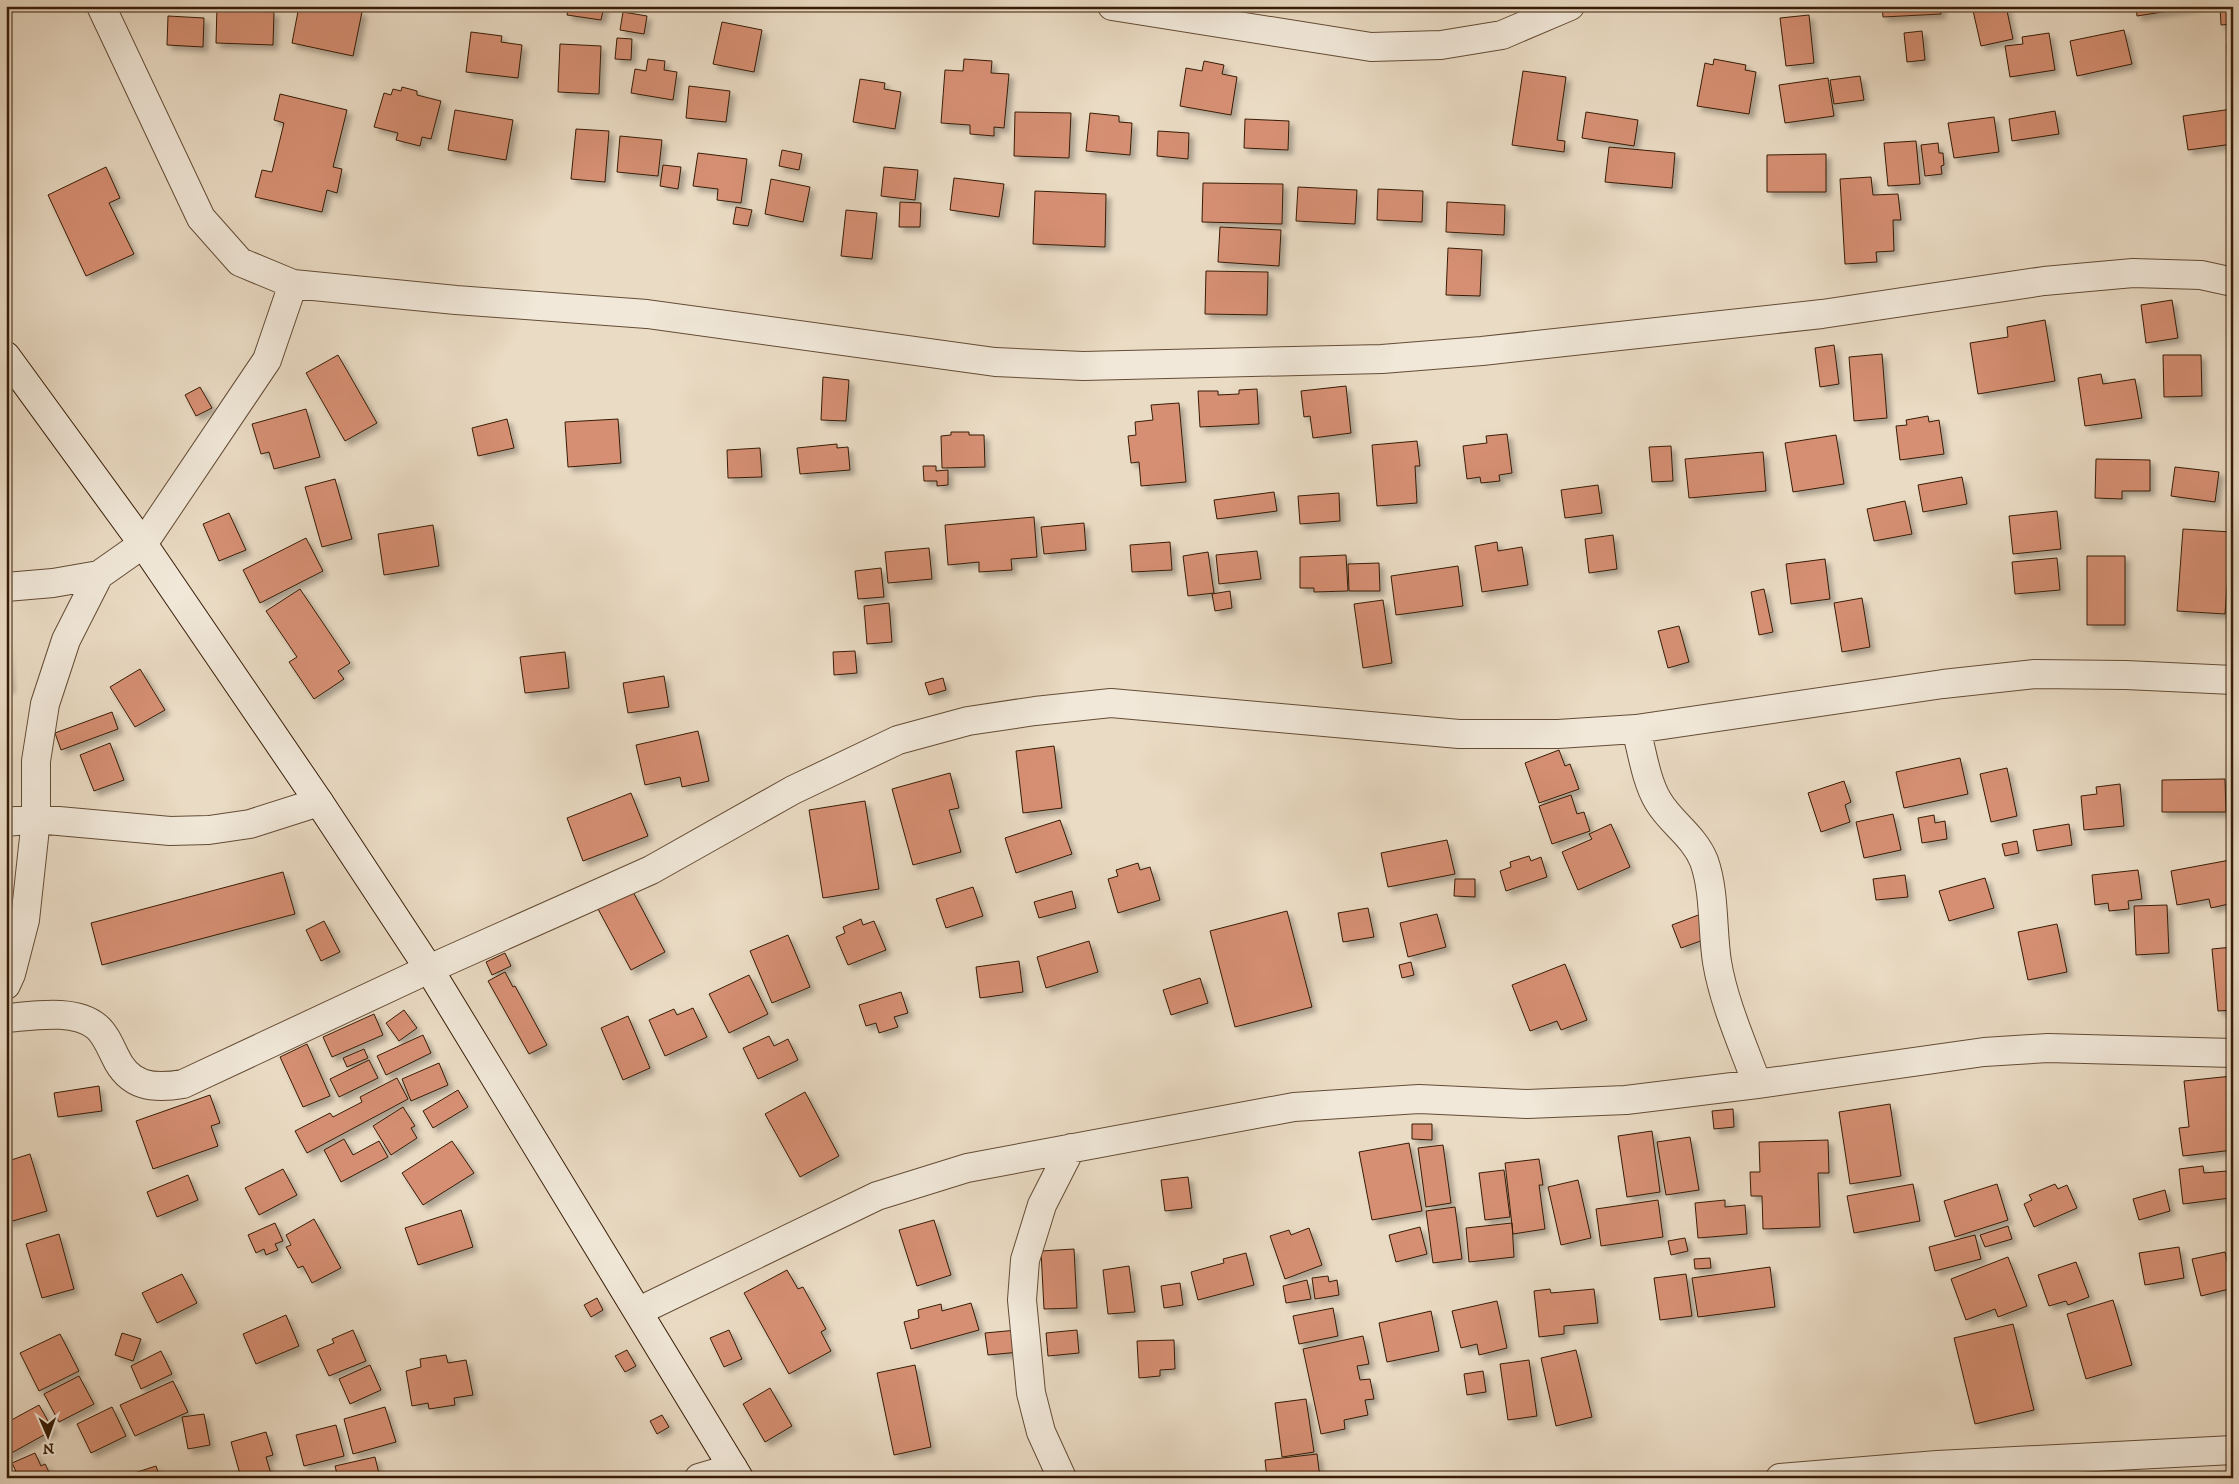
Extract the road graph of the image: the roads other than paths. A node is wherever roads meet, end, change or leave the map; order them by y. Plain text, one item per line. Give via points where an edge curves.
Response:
1 (101, 6) edge
2 (1112, 6) edge
3 (1570, 6) edge
4 (2233, 282) edge
5 (294, 284) junction
6 (6, 356) edge
7 (143, 544) junction
8 (99, 576) junction
9 (6, 587) edge
10 (2233, 680) edge
11 (1636, 729) junction
12 (319, 802) junction
13 (36, 818) junction
14 (6, 822) edge
15 (429, 969) junction
16 (6, 986) edge
17 (6, 1018) edge
18 (2233, 1053) edge
19 (1757, 1084) junction
20 (1071, 1148) junction
21 (638, 1311) junction
22 (2233, 1450) edge
23 (736, 1473) edge
24 (699, 1478) edge
25 (1062, 1478) edge
26 (1780, 1478) edge

1 - 5 street via 201,218 240,262
2 - 3 street via 1371,47 1441,45 1502,35
4 - 5 street via 2201,275 2133,273 2044,281 1822,314 1482,351 1382,358 1084,366 995,362 648,314
5 - 7 street via 267,360
6 - 7 street
7 - 8 street
7 - 12 street
8 - 9 street
8 - 13 street via 66,640 45,704 36,761
10 - 11 street via 2035,674 1943,684
11 - 15 street via 1558,734 1459,734 1111,704 1034,710 968,721 898,740 793,790 651,870
11 - 19 street via 1657,800 1691,838 1704,861 1724,992
12 - 13 street via 250,824 209,830 170,832
12 - 15 street
13 - 14 street
13 - 16 street via 25,920
15 - 17 street via 183,1084 164,1087 133,1079 121,1069 108,1040 96,1026 82,1019 60,1014
15 - 21 street
18 - 19 street via 2048,1048 1984,1052
19 - 20 street via 1616,1100 1527,1104 1419,1099 1294,1108
20 - 21 street via 967,1168 877,1196
20 - 25 street via 1042,1205 1025,1260 1022,1300 1031,1394 1041,1432
21 - 23 street
22 - 26 street via 1937,1465
23 - 24 street

